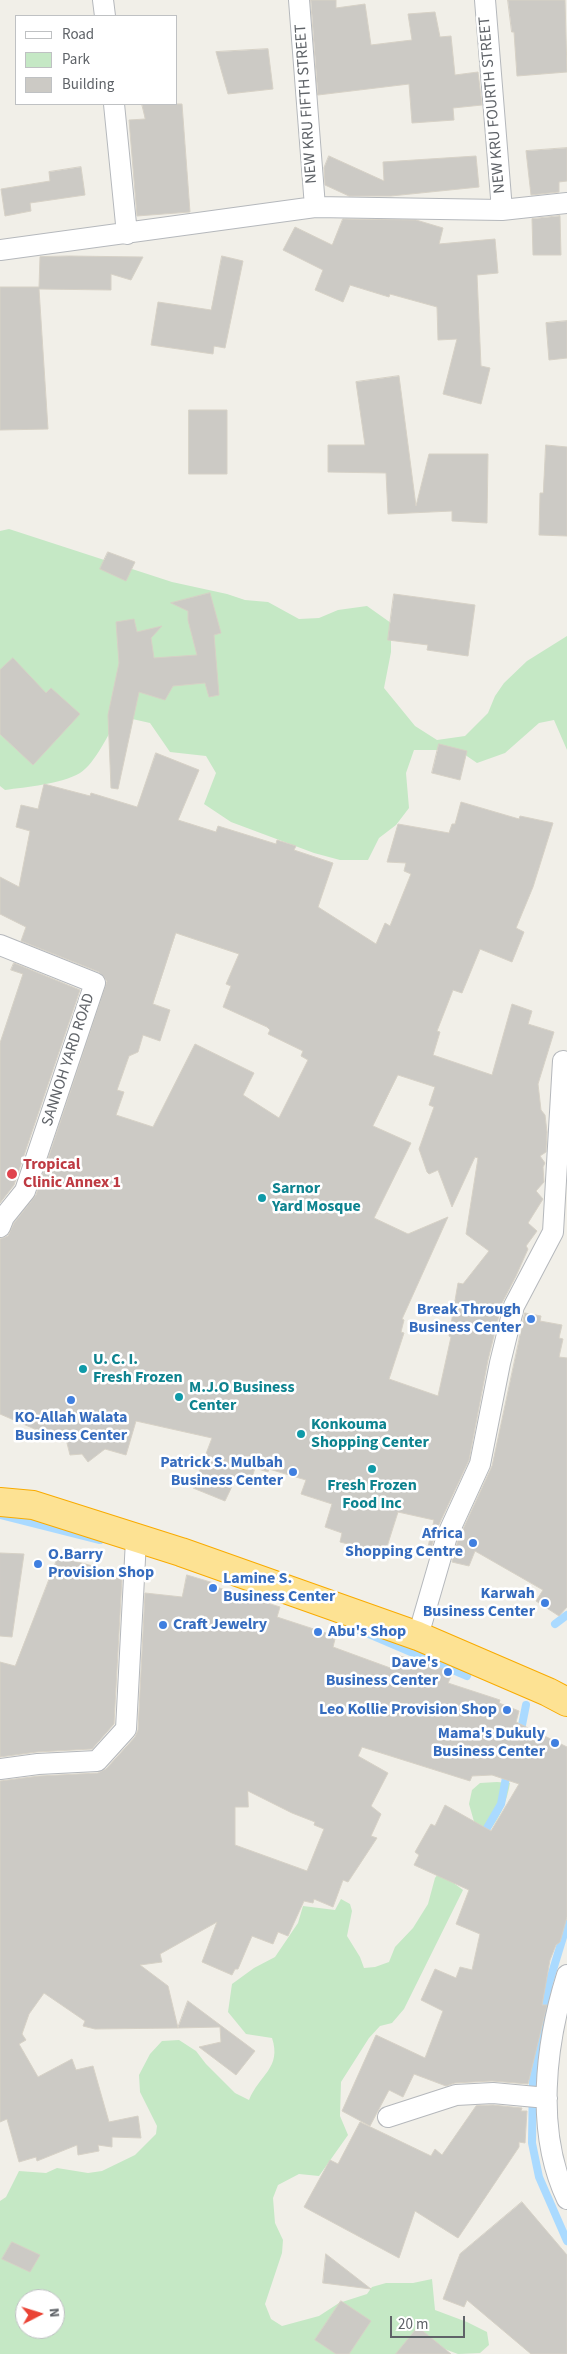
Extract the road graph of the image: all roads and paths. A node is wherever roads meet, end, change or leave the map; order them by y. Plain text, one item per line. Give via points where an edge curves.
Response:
1 (103, 0) edge
2 (299, 0) edge
3 (485, 0) edge
4 (104, 15) edge
5 (114, 105) edge
6 (567, 203) edge
7 (315, 207) junction
8 (502, 210) junction
9 (127, 234) junction
10 (0, 250) edge
11 (0, 945) edge
12 (563, 1060) dead end
13 (0, 1227) edge
14 (0, 1502) edge
15 (136, 1540) junction
16 (418, 1636) junction
17 (567, 1702) edge
18 (0, 1769) edge
19 (567, 1976) edge
20 (547, 2098) junction
21 (388, 2117) dead end
22 (567, 2200) edge

1 - 4 street
2 - 7 street, NEW KRU FIFTH STREET
3 - 8 street, NEW KRU FOURTH STREET
5 - 9 street
6 - 8 street
7 - 8 street
7 - 9 street
9 - 10 street
11 - 13 street, SANNOH YARD ROAD via 95,983 25,1191
12 - 16 street via 553,1232 514,1306 480,1464 447,1536
14 - 15 highway via 32,1505
15 - 16 highway via 182,1552
15 - 18 street via 126,1729 97,1761
16 - 17 highway
19 - 20 street via 551,2048
20 - 21 street via 493,2093 456,2095
20 - 22 street via 548,2134 558,2181

